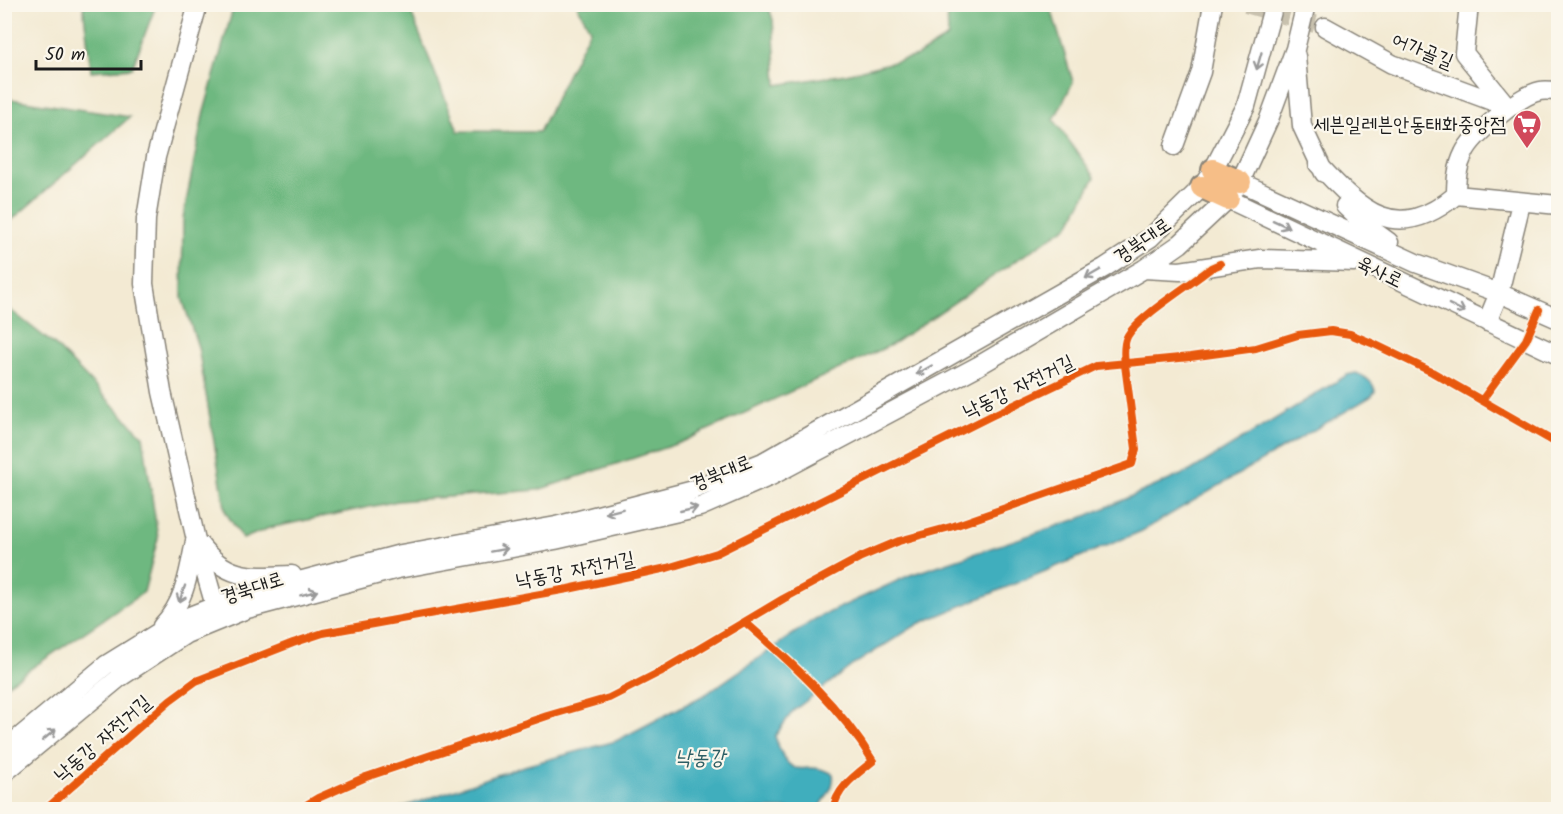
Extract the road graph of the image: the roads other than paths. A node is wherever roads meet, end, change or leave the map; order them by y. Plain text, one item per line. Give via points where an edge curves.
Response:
1 (198, 4) edge
2 (1213, 4) edge
3 (1274, 4) edge
4 (1306, 4) edge
5 (1469, 4) edge
6 (1325, 27) tunnel mouth
7 (1295, 49) junction
8 (1558, 91) edge
9 (1508, 107) junction
10 (1174, 146) dead end
11 (1318, 164) junction
12 (1207, 179) junction
13 (1234, 191) junction
14 (1456, 195) junction
15 (1521, 203) junction
16 (1558, 205) edge
17 (1416, 262) junction
18 (1364, 263) junction
19 (1144, 269) junction
20 (1499, 293) junction
21 (1558, 319) edge
22 (1487, 322) junction
23 (1558, 355) edge
24 (196, 540) junction
25 (327, 574) junction
26 (217, 613) junction
27 (149, 639) junction
28 (4, 750) edge
29 (4, 773) edge

1 - 24 street via 156,157 146,219 144,284 162,392
2 - 10 street via 1201,72
3 -> 12 street, 경북대로 via 1246,106
4 - 7 street, 경북대로
5 - 9 street via 1464,53
6 - 9 street, 어가골길 via 1392,64
7 - 11 street via 1302,126
7 - 13 street, 경북대로 via 1269,119
8 - 9 street via 1538,92
9 - 14 street via 1464,151 1456,175
11 - 14 street via 1347,195 1376,215 1396,220 1420,217 1439,209
11 - 17 street via 1340,200 1364,224
12 - 13 main road, 육사로
12 -> 25 street, 경북대로 via 1150,238 1104,268 763,462 690,491 567,523 401,554
13 - 17 street, 육사로
13 -> 18 street, 육사로
13 - 19 street, 경북대로 via 1180,244
14 - 15 street
15 - 16 street
15 - 20 street
17 - 20 street, 육사로
18 - 19 street via 1260,258 1180,271
18 -> 22 street, 육사로
26 -> 19 street, 경북대로 via 247,609 398,569 555,540 700,507 771,476 978,366
20 - 21 street, 육사로
20 - 22 street
22 - 23 street, 육사로
24 - 25 street via 219,565 238,575
24 - 26 street
24 -> 27 street via 178,606
25 - 26 street, 경북대로
26 - 27 street, 경북대로 via 177,621
29 -> 26 street, 경북대로 via 118,678
27 - 28 street, 경북대로 via 106,666

